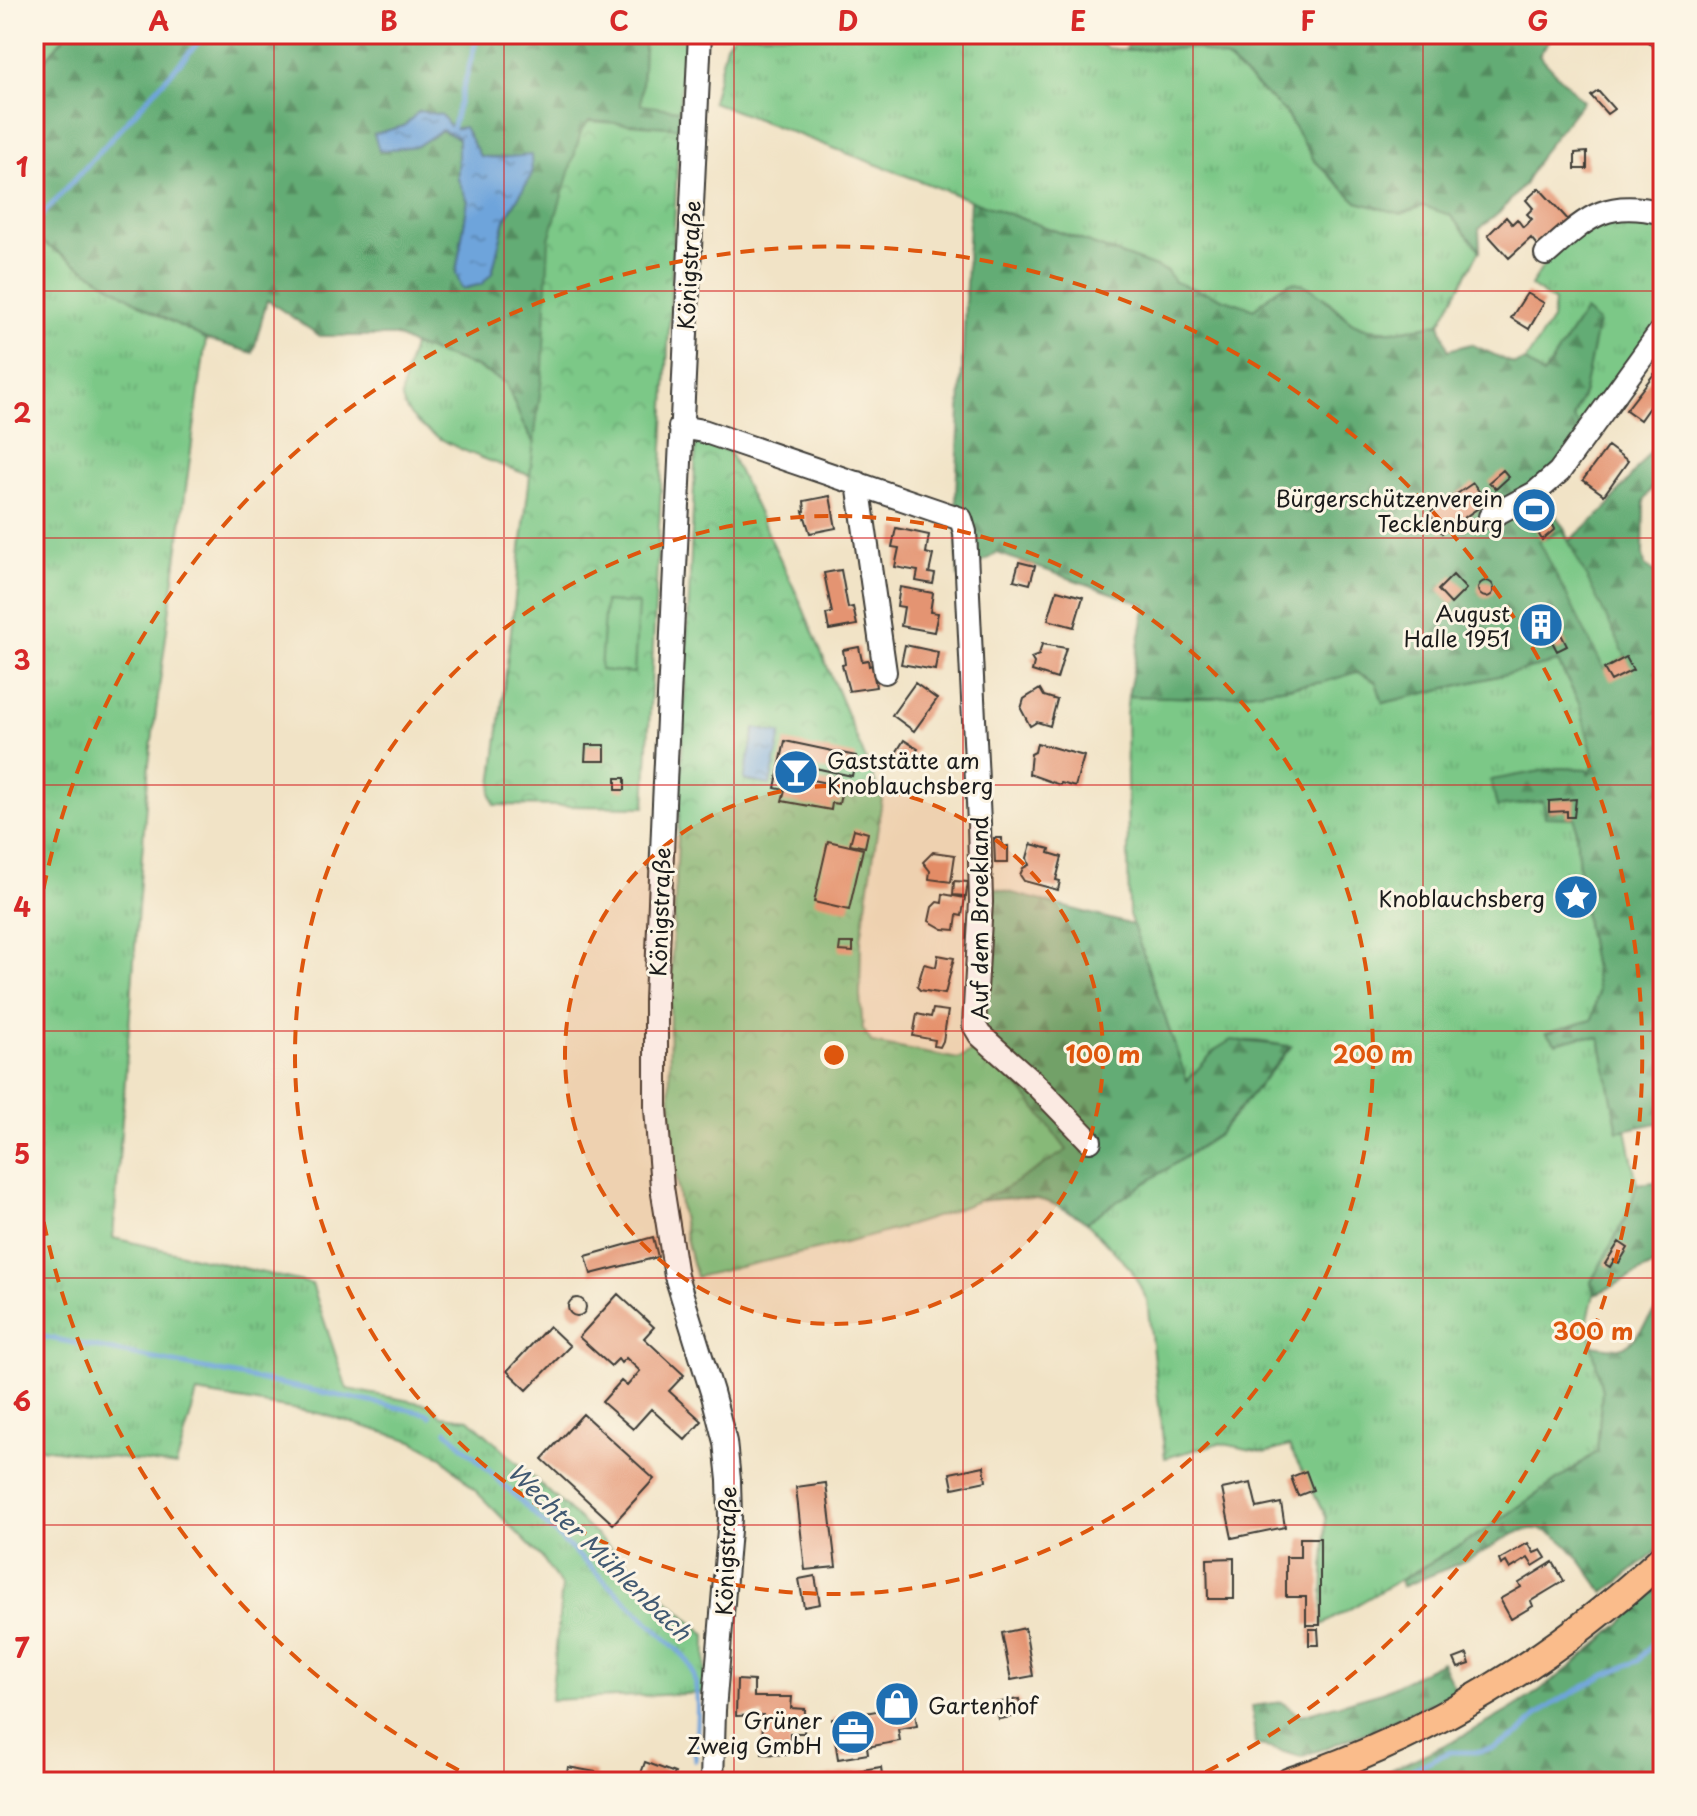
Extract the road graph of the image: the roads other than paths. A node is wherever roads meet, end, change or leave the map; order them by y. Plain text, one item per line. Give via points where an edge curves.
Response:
1 (700, 34) edge
2 (1657, 34) edge
3 (1663, 40) edge
4 (1663, 213) edge
5 (1546, 254) dead end
6 (1663, 328) edge
7 (680, 427) junction
8 (858, 483) junction
9 (1490, 517) dead end
10 (885, 672) dead end
11 (1090, 1141) dead end
12 (1663, 1558) edge
13 (712, 1782) edge
14 (1290, 1782) edge

1 - 7 street, Königstraße
2 - 3 street
4 - 5 street via 1623,208 1600,212
6 - 9 street via 1559,472 1535,493
7 - 8 street, Auf dem Broekland
7 - 13 street, Königstraße via 656,1108 676,1276 725,1442 729,1480
8 - 10 street
8 - 11 street, Auf dem Broekland via 955,515 963,523 981,902 974,1025
12 - 14 main road via 1552,1651 1445,1715

